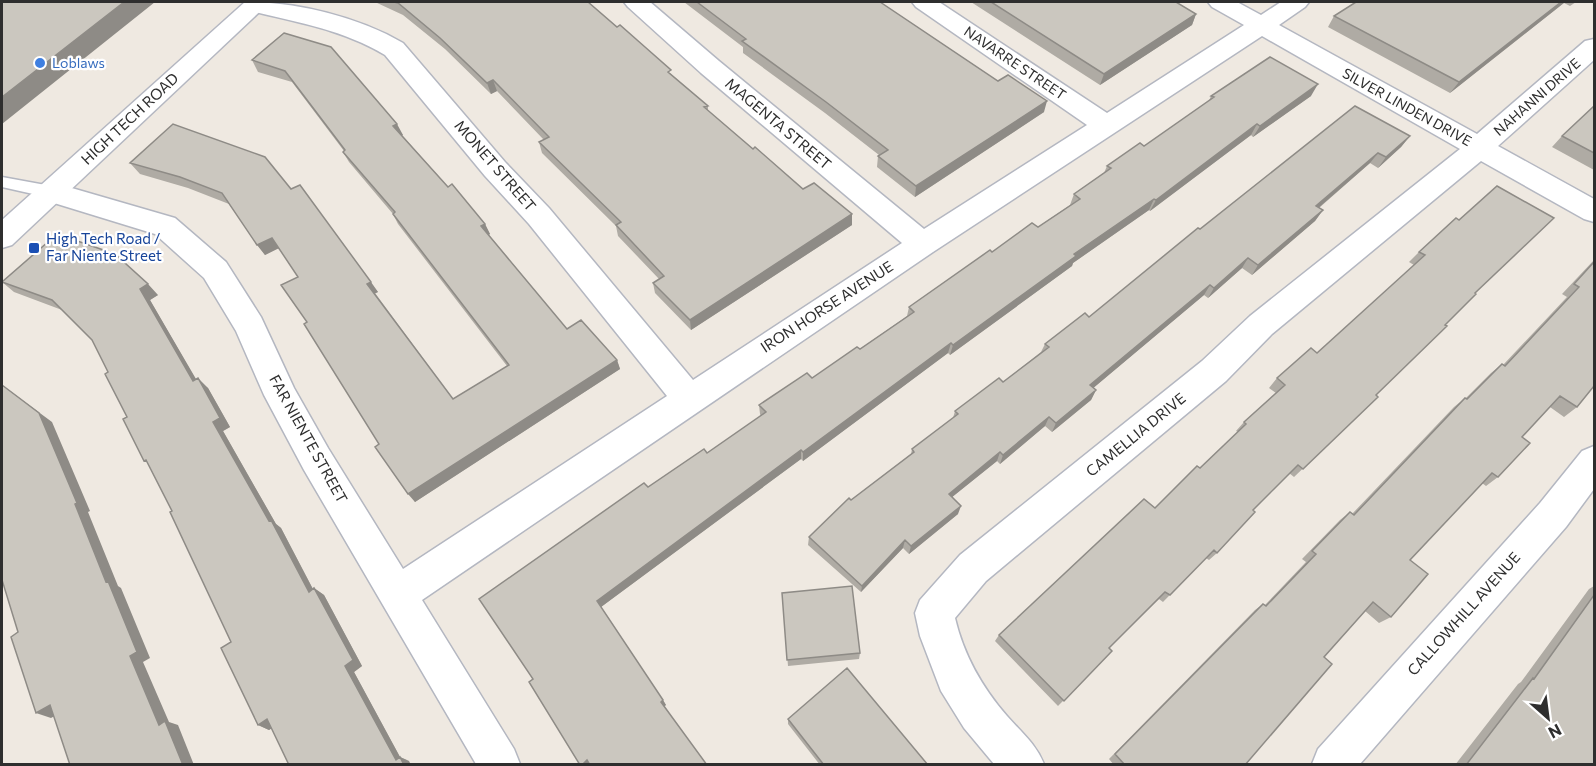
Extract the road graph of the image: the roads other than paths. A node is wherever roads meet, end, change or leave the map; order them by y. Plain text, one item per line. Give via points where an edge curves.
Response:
1 (255, 2) edge
2 (636, 2) edge
3 (924, 2) edge
4 (1220, 2) edge
5 (1297, 2) edge
6 (1261, 25) junction
7 (1594, 47) edge
8 (1106, 124) junction
9 (1479, 148) junction
10 (2, 182) edge
11 (51, 192) junction
12 (1594, 212) edge
13 (2, 237) edge
14 (923, 244) junction
15 (689, 399) junction
16 (1594, 462) edge
17 (397, 594) junction
18 (499, 765) edge
19 (1023, 765) edge
20 (1333, 765) edge

1 - 11 street, HIGH TECH ROAD
1 - 15 street, MONET STREET via 346,26 394,49 539,216
2 - 14 street, MAGENTA STREET
3 - 8 street, NAVARRE STREET
4 - 6 street, SILVER LINDEN DRIVE
5 - 6 street, IRON HORSE AVENUE
6 - 8 street, IRON HORSE AVENUE
6 - 9 street, SILVER LINDEN DRIVE
7 - 9 street, NAHANNI DRIVE
8 - 14 street, IRON HORSE AVENUE
9 - 12 street, SILVER LINDEN DRIVE
9 - 19 street, CAMELLIA DRIVE via 1261,325 1214,371 973,568 934,613 953,675 996,736
10 - 11 lane
11 - 13 street, HIGH TECH ROAD
11 - 17 street, FAR NIENTE STREET via 165,226 215,270 250,326 280,395
14 - 15 street, IRON HORSE AVENUE
15 - 17 street, IRON HORSE AVENUE
16 - 20 street, CALLOWHILL AVENUE
17 - 18 street, FAR NIENTE STREET

